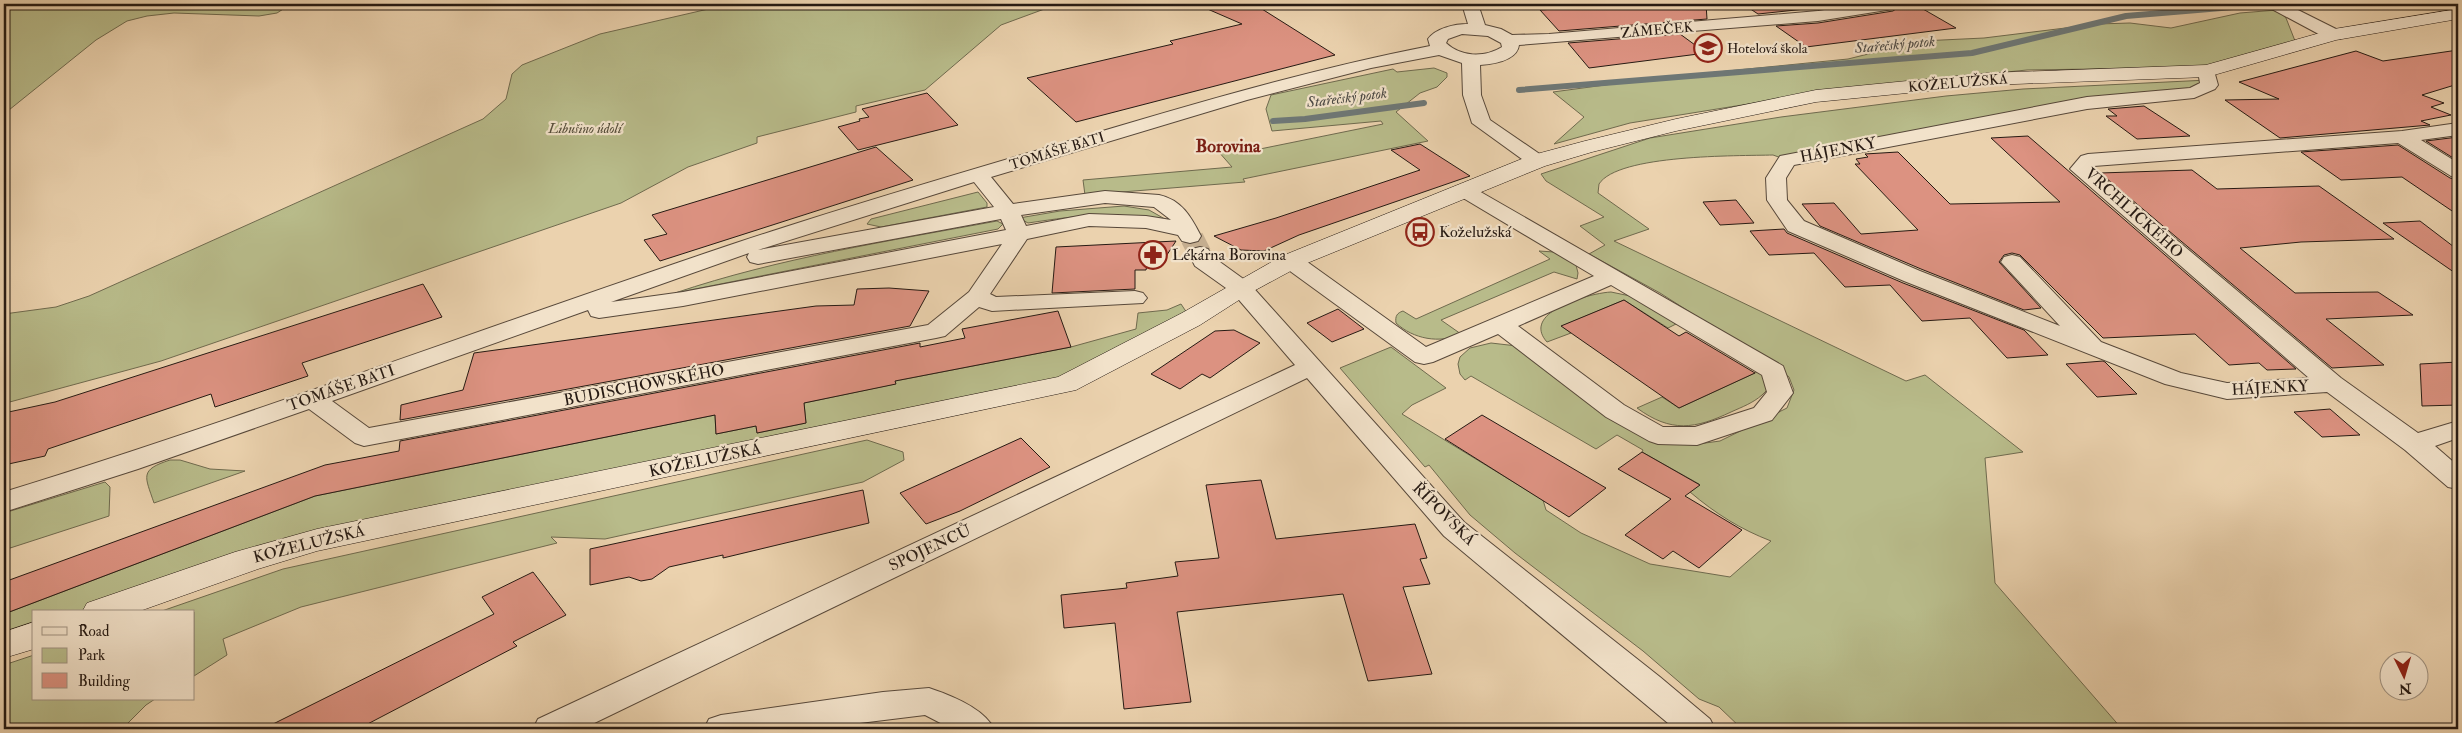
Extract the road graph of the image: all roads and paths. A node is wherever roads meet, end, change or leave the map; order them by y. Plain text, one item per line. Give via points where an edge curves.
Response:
1 (1470, 4) edge
2 (1893, 4) edge
3 (2274, 4) edge
4 (2458, 14) edge
5 (2438, 16) junction
6 (2458, 20) edge
7 (1477, 29) junction
8 (2334, 35) junction
9 (1508, 40) junction
10 (1441, 49) junction
11 (1470, 59) junction
12 (2207, 71) junction
13 (2458, 129) edge
14 (2402, 137) junction
15 (1537, 161) junction
16 (2458, 172) edge
17 (978, 174) junction
18 (1465, 191) junction
19 (1008, 211) junction
20 (1018, 234) junction
21 (1193, 241) junction
22 (1291, 261) junction
23 (2012, 262) dead end
24 (678, 272) junction
25 (1611, 277) junction
26 (1241, 288) junction
27 (977, 297) junction
28 (1135, 298) dead end
29 (537, 319) junction
30 (1500, 324) junction
31 (2096, 348) junction
32 (1310, 367) junction
33 (2332, 384) junction
34 (312, 398) junction
35 (2458, 429) edge
36 (2415, 444) junction
37 (2458, 480) edge
38 (4, 502) edge
39 (105, 610) edge
40 (32, 636) edge
41 (4, 645) edge
42 (550, 729) edge
43 (721, 729) edge
44 (977, 729) edge
45 (1698, 729) edge

1 - 7 street
2 - 9 street, ZÁMEČEK via 1818,16
3 - 8 street
4 - 5 main road, KOŽELUŽSKÁ
5 - 6 street
5 - 8 main road, KOŽELUŽSKÁ
7 - 9 street
7 - 10 street via 1442,34 1437,39
8 - 12 main road, KOŽELUŽSKÁ
9 - 11 street via 1512,45 1504,54 1495,58
10 - 11 street
10 - 17 street, TOMÁŠE BATI via 1370,62 1240,96
11 - 15 street via 1472,95 1482,123
12 - 15 main road, KOŽELUŽSKÁ via 1988,79 1816,96 1676,125
12 - 31 street, HÁJENKY via 2209,85 2194,92 2087,103 1787,160 1776,178 1777,200 1796,226 1912,276
13 - 14 street, VRCHLICKÉHO
14 - 16 street
14 - 33 street, VRCHLICKÉHO via 2088,160 2080,169
15 - 18 main road, KOŽELUŽSKÁ
17 - 19 street
17 - 24 street, TOMÁŠE BATI via 746,247
18 - 22 main road, KOŽELUŽSKÁ
18 - 25 street
19 - 20 street
19 - 21 street, TOMÁŠE BATI via 1105,198 1159,202 1179,214
19 - 24 street, TOMÁŠE BATI
20 - 21 street via 1090,220 1146,222
20 - 27 street, BUDISCHOWSKÉHO
20 - 29 street via 683,299
21 - 26 street, TOMÁŠE BATI via 1203,261
22 - 26 main road, KOŽELUŽSKÁ
22 - 30 street via 1424,357
23 - 31 street, HÁJENKY
24 - 29 street, TOMÁŠE BATI
25 - 30 street
25 - 30 street via 1774,370 1780,393 1763,414 1697,436 1658,435 1615,411
26 - 32 street, ŘÍPOVSKÁ
26 - 39 main road, KOŽELUŽSKÁ via 1191,319 1066,384 318,540 247,560
27 - 28 street via 992,304
27 - 34 street, BUDISCHOWSKÉHO via 936,331 364,437
29 - 34 street, TOMÁŠE BATI
31 - 33 street, HÁJENKY via 2174,379 2227,391
32 - 42 street, SPOJENCŮ
32 - 45 street, ŘÍPOVSKÁ via 1454,529
33 - 36 street, VRCHLICKÉHO
34 - 38 street, TOMÁŠE BATI via 128,463
35 - 36 street
36 - 37 street, VRCHLICKÉHO
40 - 41 main road
43 - 44 street via 883,704 929,701

